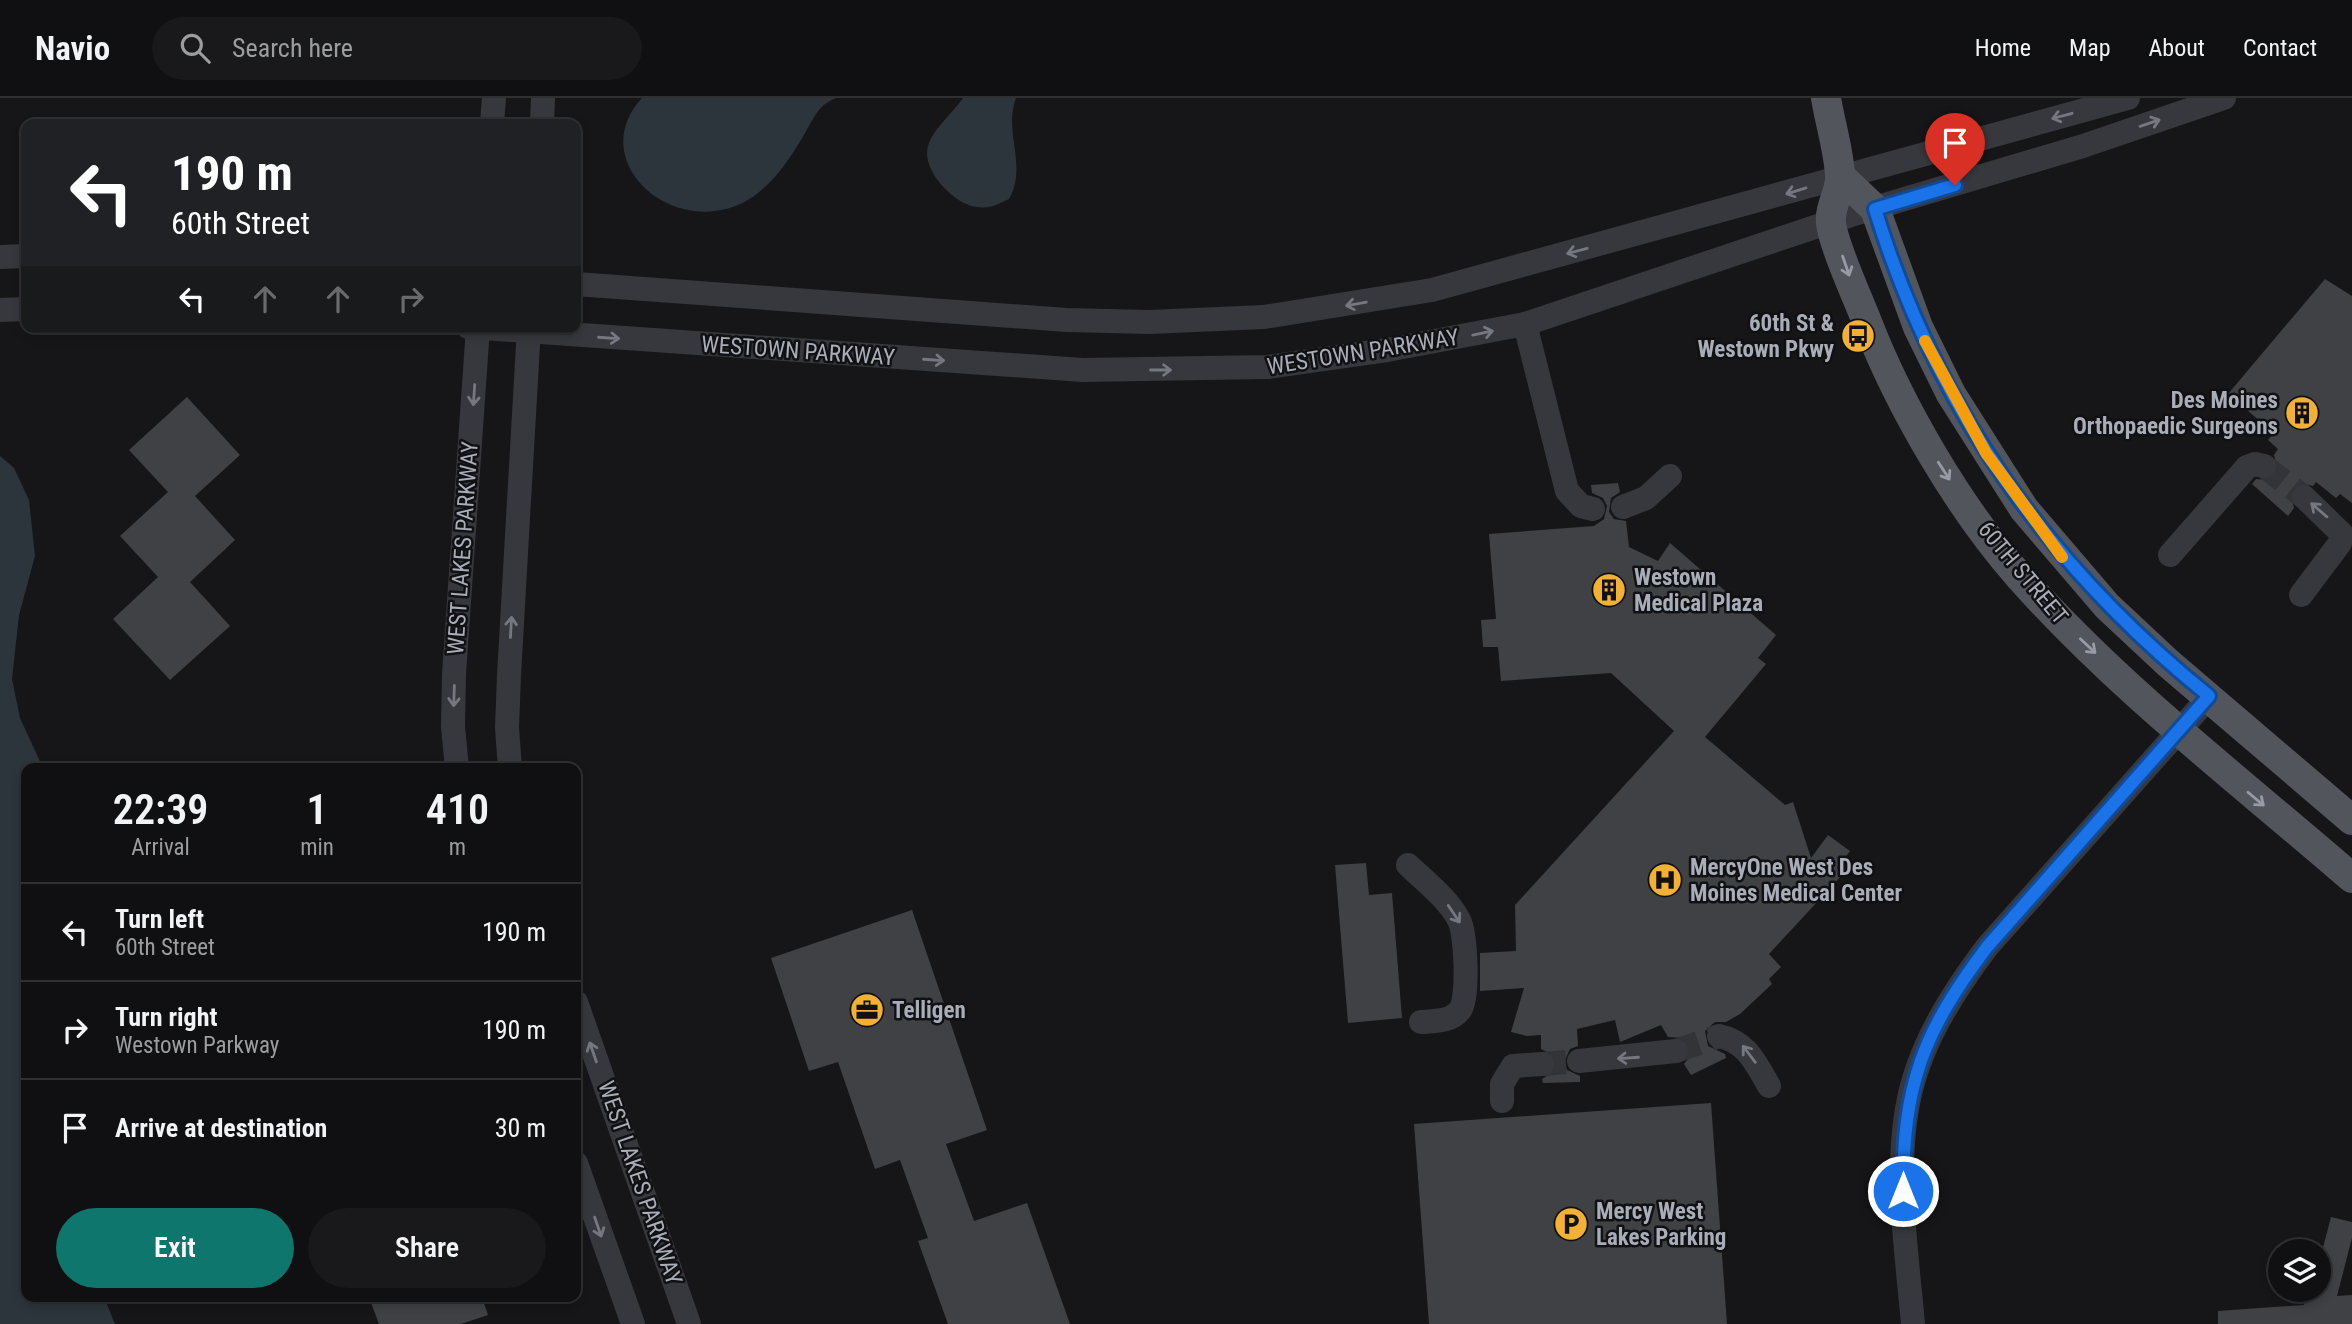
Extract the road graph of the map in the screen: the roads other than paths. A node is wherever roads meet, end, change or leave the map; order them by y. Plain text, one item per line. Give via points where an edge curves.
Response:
1 (494, 98) edge
2 (543, 98) edge
3 (1826, 98) edge
4 (2128, 98) edge
5 (2224, 98) edge
6 (492, 119) edge
7 (542, 119) edge
8 (1841, 177) junction
9 (1875, 209) junction
10 (1830, 222) junction
11 (21, 256) edge
12 (0, 257) edge
13 (581, 284) edge
14 (21, 309) edge
15 (0, 310) edge
16 (1525, 324) junction
17 (475, 333) edge
18 (529, 333) edge
19 (571, 333) edge
20 (2264, 466) dead end
21 (1670, 476) dead end
22 (2304, 497) tunnel mouth
23 (1623, 507) dead end
24 (1593, 509) dead end
25 (2170, 555) dead end
26 (2301, 595) dead end
27 (2209, 696) junction
28 (2178, 731) junction
29 (457, 763) edge
30 (510, 763) edge
31 (2352, 820) edge
32 (1408, 865) dead end
33 (2352, 878) edge
34 (581, 1016) edge
35 (1421, 1022) dead end
36 (1719, 1036) dead end
37 (1676, 1051) tunnel mouth
38 (1579, 1061) tunnel mouth
39 (1542, 1064) tunnel mouth
40 (1769, 1086) dead end
41 (1502, 1101) dead end
42 (581, 1177) edge
43 (632, 1324) edge
44 (689, 1324) edge
45 (1913, 1324) edge

1 - 6 street
2 - 7 street
3 - 8 main road
4 -> 8 street
9 -> 5 street, WESTOWN PARKWAY
8 - 9 main road, 60TH STREET
8 - 10 main road
8 -> 13 street via 1432,290 1264,317 1067,320
9 - 10 street, WESTOWN PARKWAY
9 - 27 main road, 60TH STREET via 1918,327 1951,394 2009,487 2108,606
10 - 16 street, WESTOWN PARKWAY
10 -> 28 main road, 60TH STREET via 1881,358 1916,426 1986,533 2068,628
11 - 12 street
14 - 15 street
19 -> 16 street, WESTOWN PARKWAY via 1083,370 1201,370 1267,367 1387,350
16 - 24 street via 1567,491 1581,506
17 -> 29 street, WEST LAKES PARKWAY via 454,674
30 -> 18 street via 509,675
20 - 25 street via 2247,467
21 - 23 street via 1646,498
26 -> 22 street via 2343,534
27 - 28 street
27 - 31 main road, 60TH STREET
28 -> 33 main road, 60TH STREET
28 - 45 street via 1987,947 1936,1024 1918,1066 1904,1130 1903,1191
32 -> 35 street via 1461,922 1466,992 1461,1009 1447,1020
44 -> 34 street, WEST LAKES PARKWAY
40 -> 36 street via 1745,1047
37 -> 38 street
39 - 41 street via 1513,1066 1502,1084
42 -> 43 street

